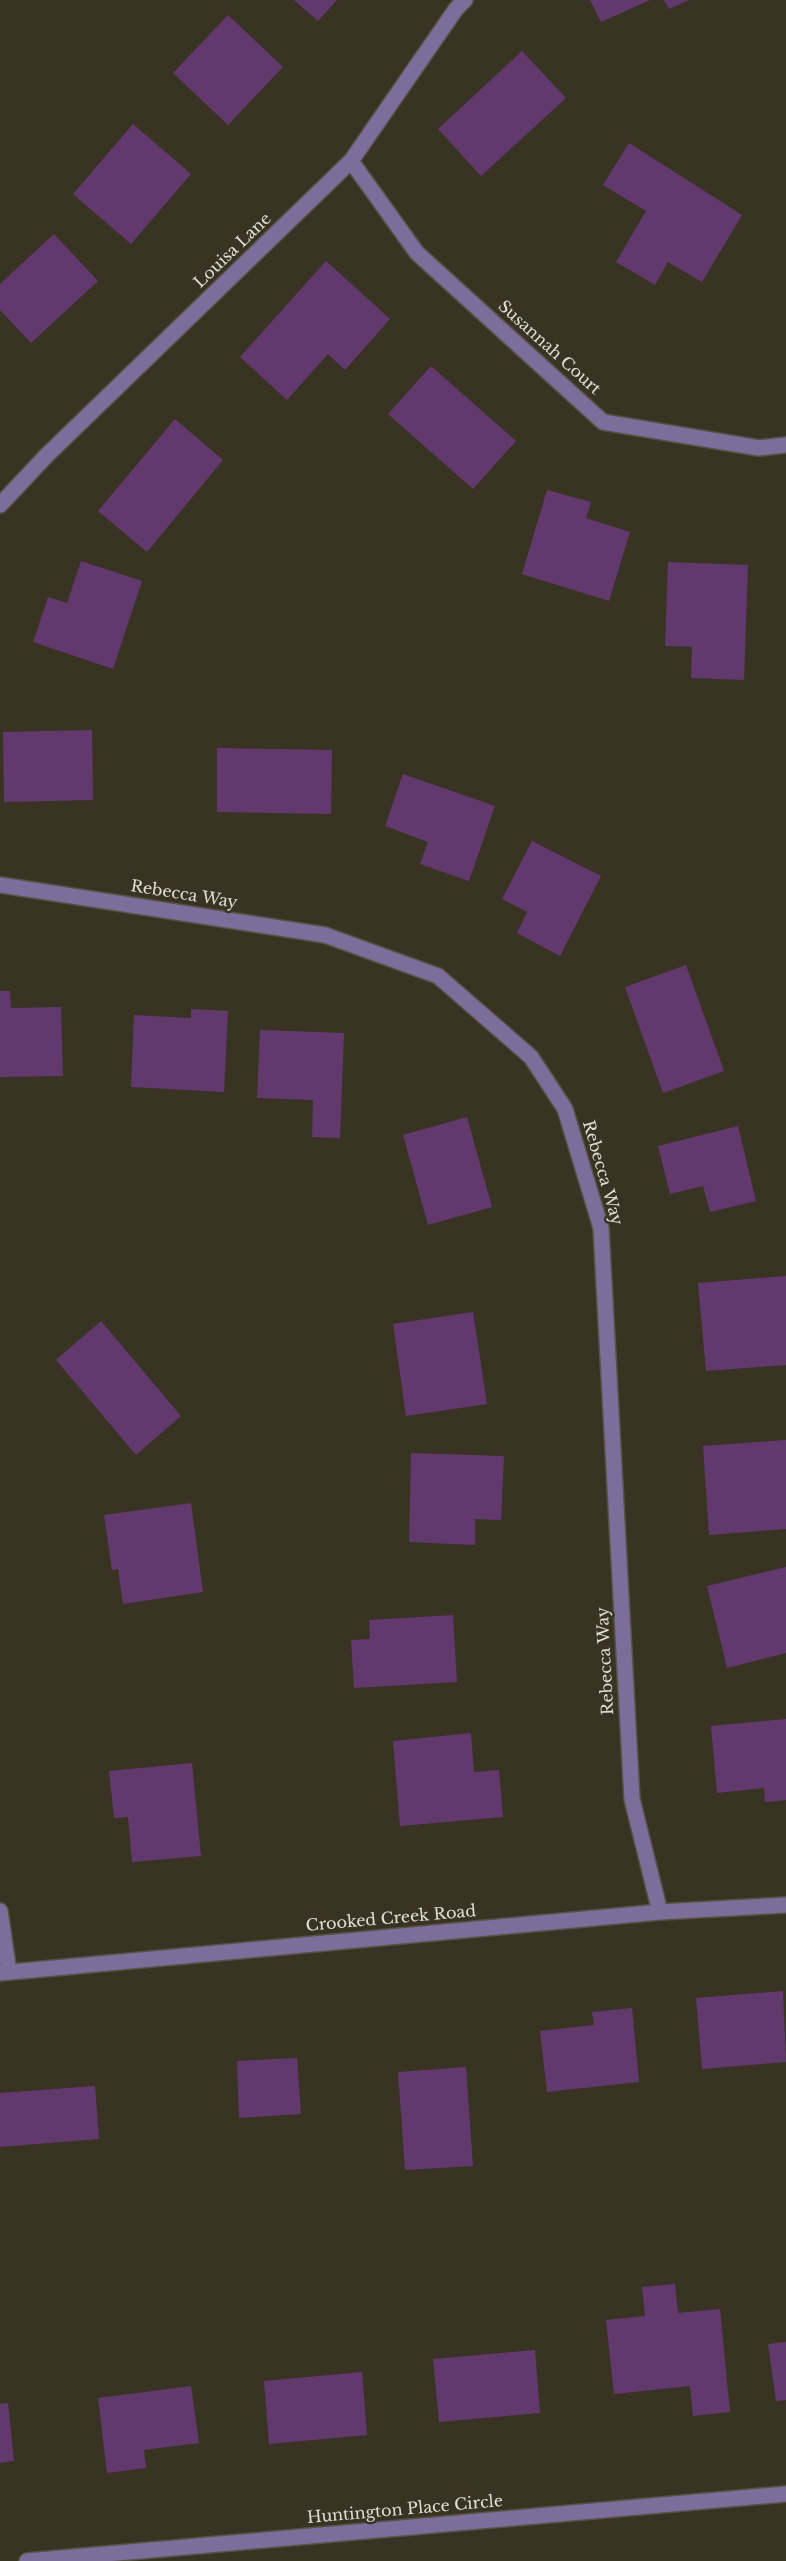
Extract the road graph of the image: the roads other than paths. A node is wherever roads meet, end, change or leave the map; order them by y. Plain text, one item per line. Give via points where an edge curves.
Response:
1 (465, 0) edge
2 (351, 161) junction
3 (786, 445) edge
4 (0, 505) edge
5 (0, 885) edge
6 (786, 1905) edge
7 (0, 1911) edge
8 (660, 1912) junction
9 (4, 1973) edge
10 (786, 2494) edge
11 (27, 2561) edge

1 - 2 street, Louisa Lane
2 - 3 street, Susannah Court via 417,253 603,422 759,448
2 - 4 street, Louisa Lane
5 - 8 street, Rebecca Way via 325,935 438,976 531,1057 565,1109 601,1228 632,1799
6 - 8 street, Crooked Creek Road
7 - 9 street
8 - 9 street, Crooked Creek Road
10 - 11 street, Huntington Place Circle

